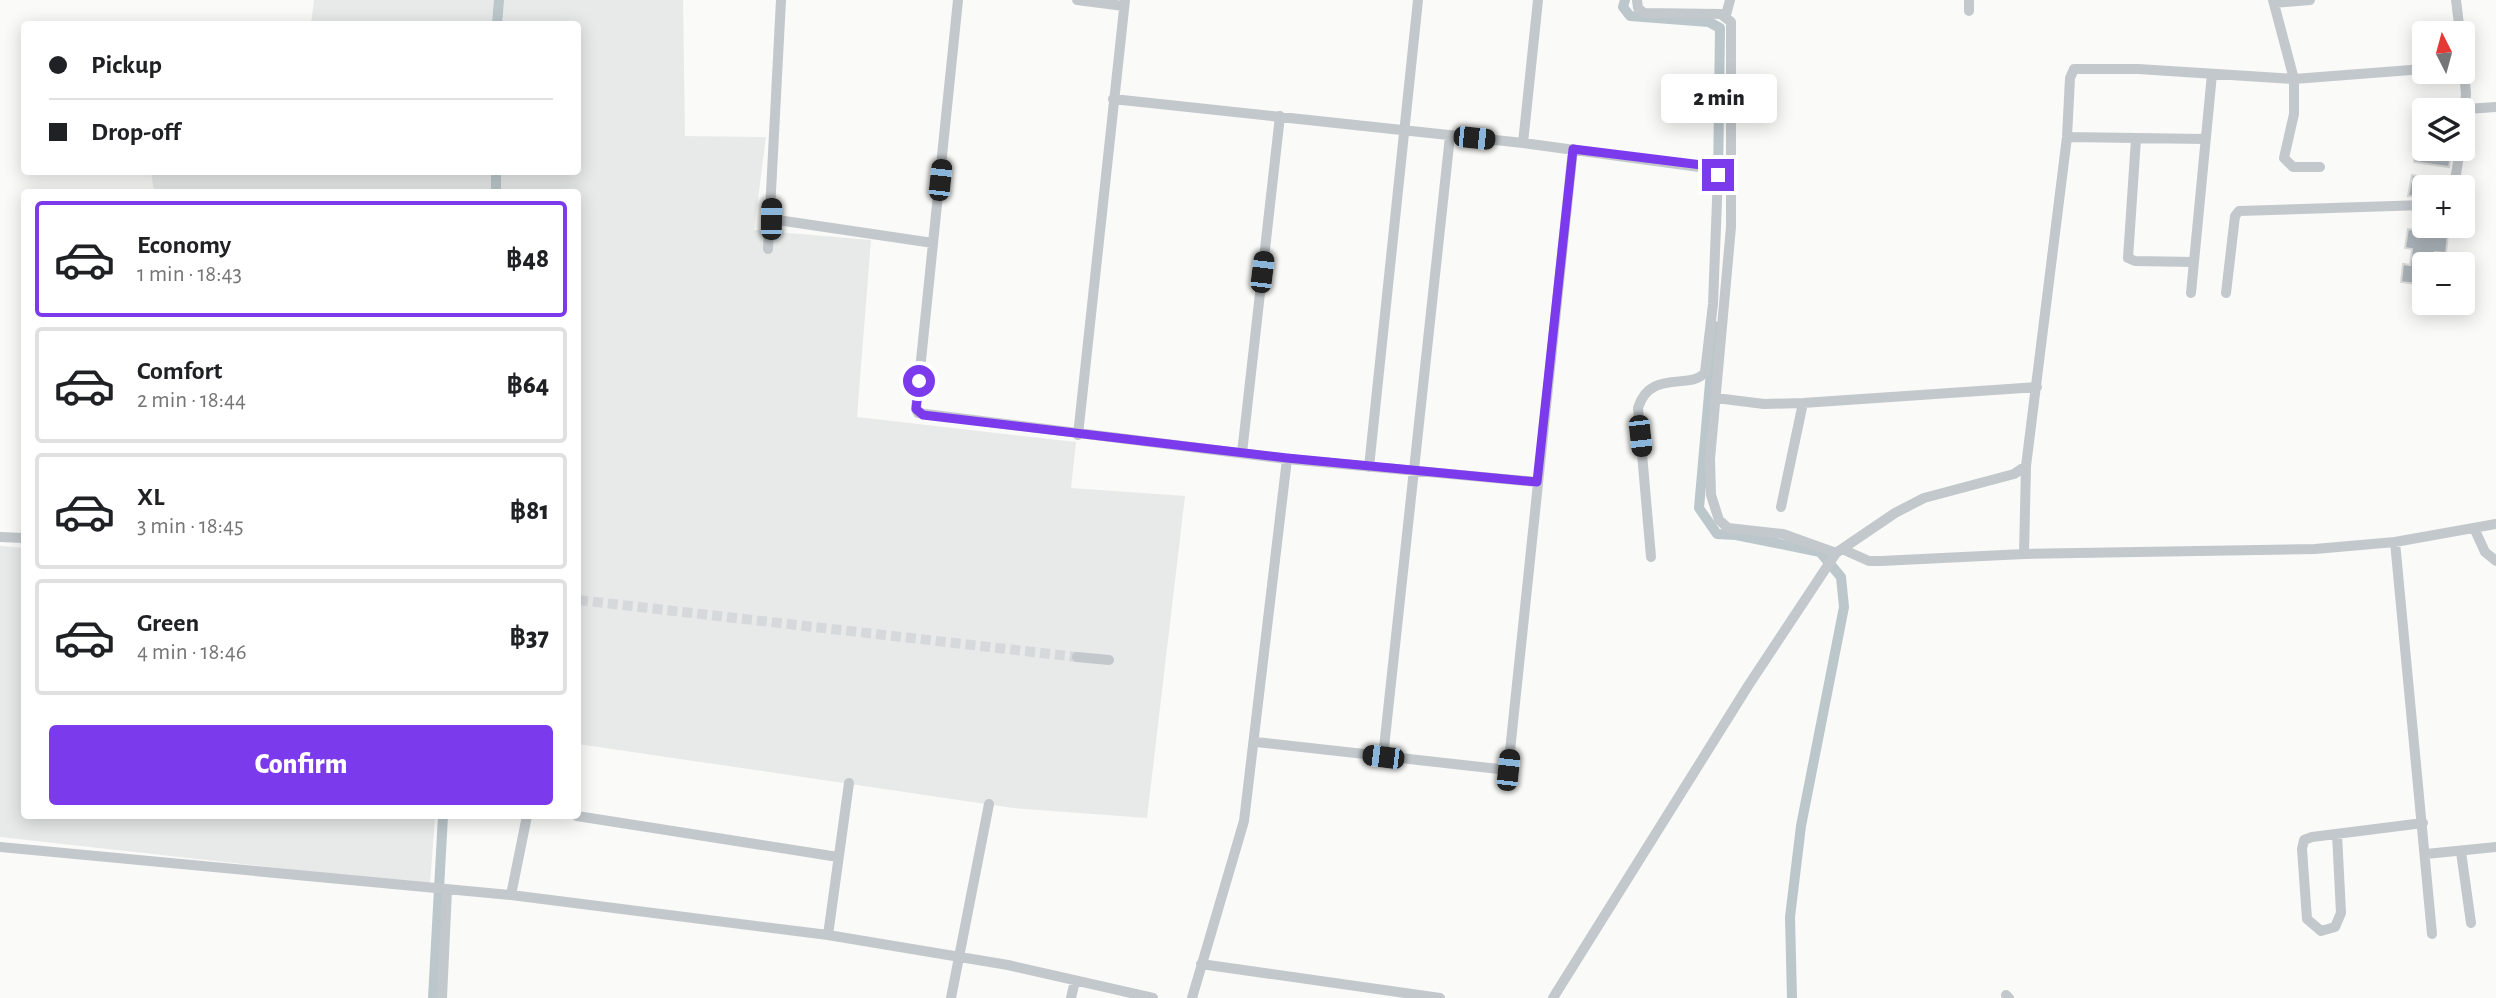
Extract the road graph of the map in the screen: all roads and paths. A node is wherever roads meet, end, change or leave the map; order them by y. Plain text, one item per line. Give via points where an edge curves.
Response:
1 (781, 0) edge
2 (958, 0) edge
3 (1077, 0) edge
4 (1418, 0) edge
5 (1538, 0) edge
6 (1637, 0) edge
7 (1730, 0) edge
8 (2310, 0) edge
9 (2456, 0) edge
10 (2274, 1) edge
11 (1124, 3) edge
12 (1726, 15) junction
13 (2459, 21) edge
14 (2412, 70) edge
15 (2212, 74) junction
16 (2294, 79) junction
17 (1113, 99) junction
18 (2496, 107) edge
19 (2475, 109) edge
20 (1280, 116) junction
21 (1404, 131) junction
22 (1450, 135) junction
23 (2067, 136) junction
24 (2136, 139) junction
25 (2205, 139) junction
26 (1523, 143) junction
27 (1573, 149) junction
28 (2320, 167) dead end
29 (2412, 205) edge
30 (771, 219) junction
31 (933, 243) junction
32 (768, 249) dead end
33 (2194, 262) junction
34 (2191, 293) dead end
35 (2226, 293) dead end
36 (2037, 387) junction
37 (1716, 398) junction
38 (1803, 403) junction
39 (1078, 435) junction
40 (1242, 453) junction
41 (1287, 458) junction
42 (2026, 466) junction
43 (1369, 467) junction
44 (1415, 471) junction
45 (1537, 482) junction
46 (1781, 507) dead end
47 (2496, 524) edge
48 (2474, 528) junction
49 (0, 537) edge
50 (21, 538) edge
51 (2395, 542) junction
52 (1837, 552) junction
53 (2024, 554) junction
54 (1651, 557) dead end
55 (2496, 561) edge
56 (1077, 657) tunnel mouth
57 (1109, 660) dead end
58 (1256, 742) junction
59 (1383, 757) junction
60 (849, 783) dead end
61 (989, 804) dead end
62 (581, 817) edge
63 (526, 819) edge
64 (2423, 823) junction
65 (2337, 834) junction
66 (0, 847) edge
67 (2496, 847) edge
68 (2461, 852) junction
69 (2426, 854) junction
70 (838, 857) junction
71 (442, 889) junction
72 (511, 895) junction
73 (2471, 923) dead end
74 (2432, 934) dead end
75 (828, 935) junction
76 (961, 957) junction
77 (1201, 964) junction
78 (1075, 981) junction
79 (1141, 997) edge
80 (442, 998) edge
81 (951, 998) edge
82 (1071, 998) edge
83 (1153, 998) edge
84 (1192, 998) edge
85 (1440, 998) edge
86 (1553, 998) edge

1 - 30 street
2 - 31 street
3 - 11 street
4 - 21 street
5 - 26 street
6 - 12 street via 1644,13
7 - 12 street
8 - 10 street
9 - 13 street
10 - 16 street
11 - 17 street
12 - 37 street via 1732,27 1731,227
14 - 16 street
15 - 16 street
15 - 23 street via 2074,69
15 - 25 street
16 - 28 street via 2294,114 2285,161 2293,166
17 - 20 street
17 - 39 street
18 - 19 street
20 - 21 street
20 - 40 street
21 - 22 street
21 - 43 street
22 - 26 street
22 - 44 street
23 - 24 street
23 - 36 street
24 - 25 street
24 - 33 street via 2128,258
25 - 33 street
26 - 27 street
27 - 45 street
27 - 54 street via 1702,165 1718,175 1713,304 1704,372 1698,379 1660,383 1644,395 1638,408
29 - 35 street via 2239,211
30 - 31 street
30 - 32 street
31 - 39 street via 918,413
33 - 34 street
36 - 38 street
36 - 42 street
37 - 38 street
37 - 52 street via 1710,477 1714,509 1723,525 1783,534
38 - 46 street
39 - 40 street
40 - 41 street
41 - 43 street
41 - 58 street
42 - 52 street via 2014,474 1924,498
42 - 53 street
43 - 44 street
44 - 45 street
44 - 59 street
45 - 59 street via 1508,770
47 - 48 street
48 - 51 street
48 - 55 street via 2485,552
49 - 50 street
51 - 53 street via 2263,551
51 - 64 street
52 - 53 street via 1869,561
52 - 86 street
56 - 57 street
58 - 59 street
58 - 77 street via 1244,821
60 - 70 street
61 - 76 street
62 - 70 street
63 - 72 street
64 - 65 street
64 - 69 street
65 - 65 street via 2341,913 2335,928 2321,931 2307,919 2303,844 2308,838
66 - 71 street
67 - 68 street
68 - 69 street
68 - 73 street
69 - 74 street
70 - 75 street
71 - 72 street
71 - 80 street
72 - 75 street
75 - 76 street
76 - 78 street
76 - 81 street
77 - 84 street
77 - 85 street
78 - 79 street
78 - 82 street
79 - 83 street

